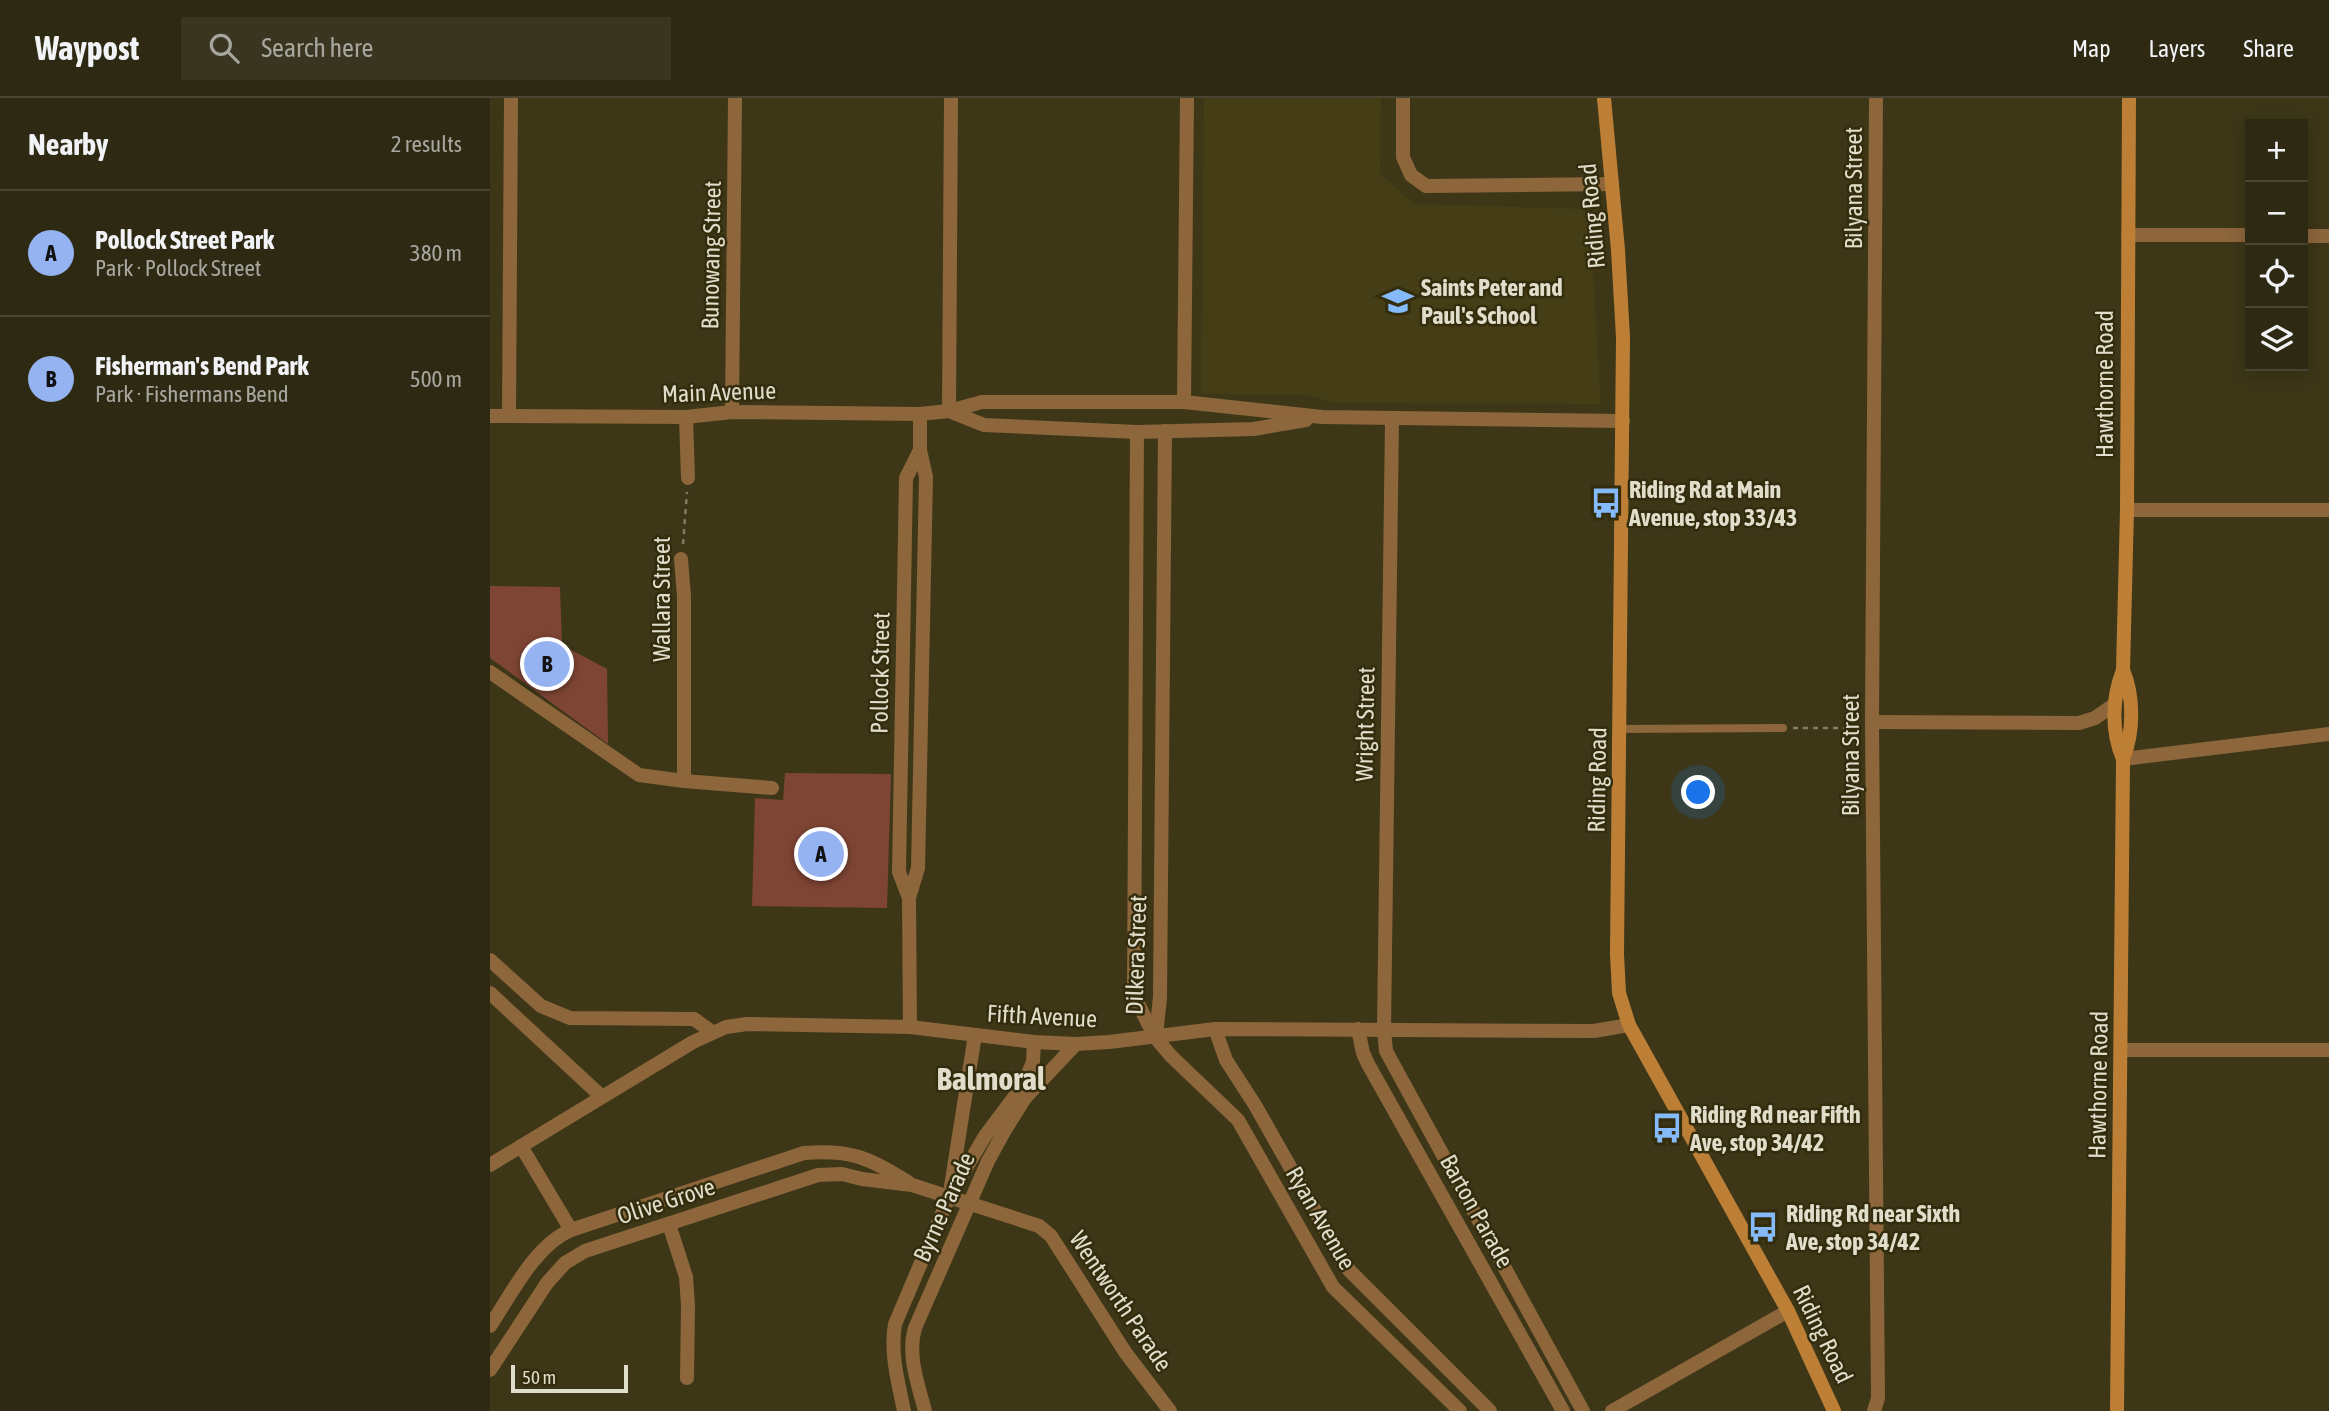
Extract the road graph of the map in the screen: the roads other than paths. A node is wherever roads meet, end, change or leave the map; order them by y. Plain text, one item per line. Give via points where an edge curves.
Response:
1 (511, 98) edge
2 (735, 98) edge
3 (951, 98) edge
4 (1187, 98) edge
5 (1403, 98) edge
6 (1604, 98) edge
7 (1876, 98) edge
8 (2129, 98) edge
9 (1612, 184) junction
10 (2128, 235) junction
11 (2245, 235) edge
12 (2308, 236) edge
13 (2329, 236) edge
14 (1184, 402) junction
15 (950, 411) junction
16 (732, 412) junction
17 (920, 414) junction
18 (490, 416) edge
19 (509, 416) junction
20 (686, 416) junction
21 (1322, 417) junction
22 (1392, 419) junction
23 (1623, 421) junction
24 (1165, 431) junction
25 (1137, 432) junction
26 (688, 478) road end
27 (2127, 510) junction
28 (2329, 510) edge
29 (681, 559) road end
30 (2123, 670) junction
31 (490, 672) edge
32 (2115, 704) junction
33 (1872, 722) junction
34 (1620, 729) junction
35 (1783, 729) road end
36 (2329, 734) edge
37 (2123, 759) junction
38 (684, 781) junction
39 (772, 788) dead end
40 (490, 960) edge
41 (490, 993) edge
42 (1629, 1025) junction
43 (909, 1027) junction
44 (1216, 1029) junction
45 (1358, 1029) junction
46 (1384, 1030) junction
47 (712, 1032) junction
48 (975, 1035) junction
49 (1155, 1037) junction
50 (1034, 1042) junction
51 (1076, 1044) junction
52 (2329, 1050) edge
53 (2122, 1051) junction
54 (601, 1096) junction
55 (521, 1146) junction
56 (490, 1165) edge
57 (912, 1185) junction
58 (949, 1197) junction
59 (970, 1204) junction
60 (669, 1224) junction
61 (571, 1230) junction
62 (1788, 1311) junction
63 (490, 1326) edge
64 (490, 1370) edge
65 (687, 1378) dead end
66 (904, 1411) edge
67 (925, 1411) edge
68 (1170, 1411) edge
69 (1460, 1411) edge
70 (1490, 1411) edge
71 (1563, 1411) edge
72 (1583, 1411) edge
73 (1612, 1411) edge
74 (1834, 1411) edge
75 (1874, 1411) edge
76 (2118, 1411) edge

1 - 19 street
2 - 16 street, Bunowang Street
3 - 15 street
4 - 14 street
5 - 9 street via 1403,157 1411,175 1426,186
6 - 9 street, Riding Road
7 - 33 street, Bilyana Street
8 - 10 street, Hawthorne Road
9 - 23 street, Riding Road via 1623,337
10 - 11 street
10 - 27 street, Hawthorne Road
12 - 13 street
14 - 15 street, Main Avenue via 982,402
14 - 21 street, Main Avenue
15 - 17 street, Main Avenue
15 - 25 street, Main Avenue via 985,425
16 - 17 street, Main Avenue
16 - 20 street, Main Avenue
17 - 43 street, Pollock Street via 926,477 918,868 909,898
18 - 19 street, Main Avenue
19 - 20 street, Main Avenue
20 - 26 street
21 - 22 street, Main Avenue
21 - 24 street, Main Avenue via 1254,429
22 - 23 street, Main Avenue
22 - 46 street, Wright Street
23 - 34 street, Riding Road
24 - 25 street, Main Avenue
24 - 49 street, Dilkera Street via 1160,997
25 - 49 street, Dilkera Street via 1134,996
27 - 28 street
27 - 30 street, Hawthorne Road
29 - 38 street, Wallara Street
30 - 32 street, Hawthorne Road
30 - 37 street, Hawthorne Road via 2130,687 2130,743
31 - 38 street via 639,775
32 - 33 street via 2079,723
32 - 37 street, Hawthorne Road via 2115,741
33 - 75 street, Bilyana Street via 1878,1398
34 - 35 lane
34 - 42 street, Riding Road via 1616,954 1619,993
36 - 37 street
37 - 53 street, Hawthorne Road
38 - 39 street
40 - 47 street via 541,1006 570,1018 694,1019
41 - 54 street
42 - 46 street, Fifth Avenue via 1594,1031
42 - 62 street, Riding Road
43 - 47 street, Fifth Avenue via 747,1024
43 - 48 street, Fifth Avenue
44 - 45 street, Fifth Avenue
44 - 49 street, Fifth Avenue
44 - 70 street, Ryan Avenue via 1226,1060 1348,1269
45 - 46 street, Fifth Avenue
45 - 71 street, Barton Parade via 1368,1064
46 - 72 street, Barton Parade via 1394,1070
47 - 54 street, Fifth Avenue
48 - 50 street, Fifth Avenue
48 - 58 street, Byrne Parade
49 - 51 street, Fifth Avenue
49 - 69 street, Ryan Avenue via 1238,1120 1333,1287
50 - 51 street, Fifth Avenue
50 - 58 street, Byrne Parade via 1033,1062 1024,1084 985,1136
51 - 59 street, Byrne Parade via 1025,1098 988,1161
52 - 53 street
53 - 76 street, Hawthorne Road
54 - 55 street, Fifth Avenue
55 - 56 street, Fifth Avenue
55 - 61 street
57 - 58 street, Olive Grove
57 - 60 street, Olive Grove via 842,1174 818,1175
57 - 61 street, Olive Grove via 853,1154 804,1153
58 - 59 street, Wentworth Parade
58 - 66 street, Byrne Parade via 895,1324 891,1344
59 - 67 street, Byrne Parade via 911,1342
59 - 68 street, Wentworth Parade via 1039,1226 1051,1236 1125,1352
60 - 64 street, Olive Grove via 585,1251 565,1263
60 - 65 street via 685,1278
61 - 63 street, Olive Grove via 540,1252
62 - 73 street
62 - 74 street, Riding Road

